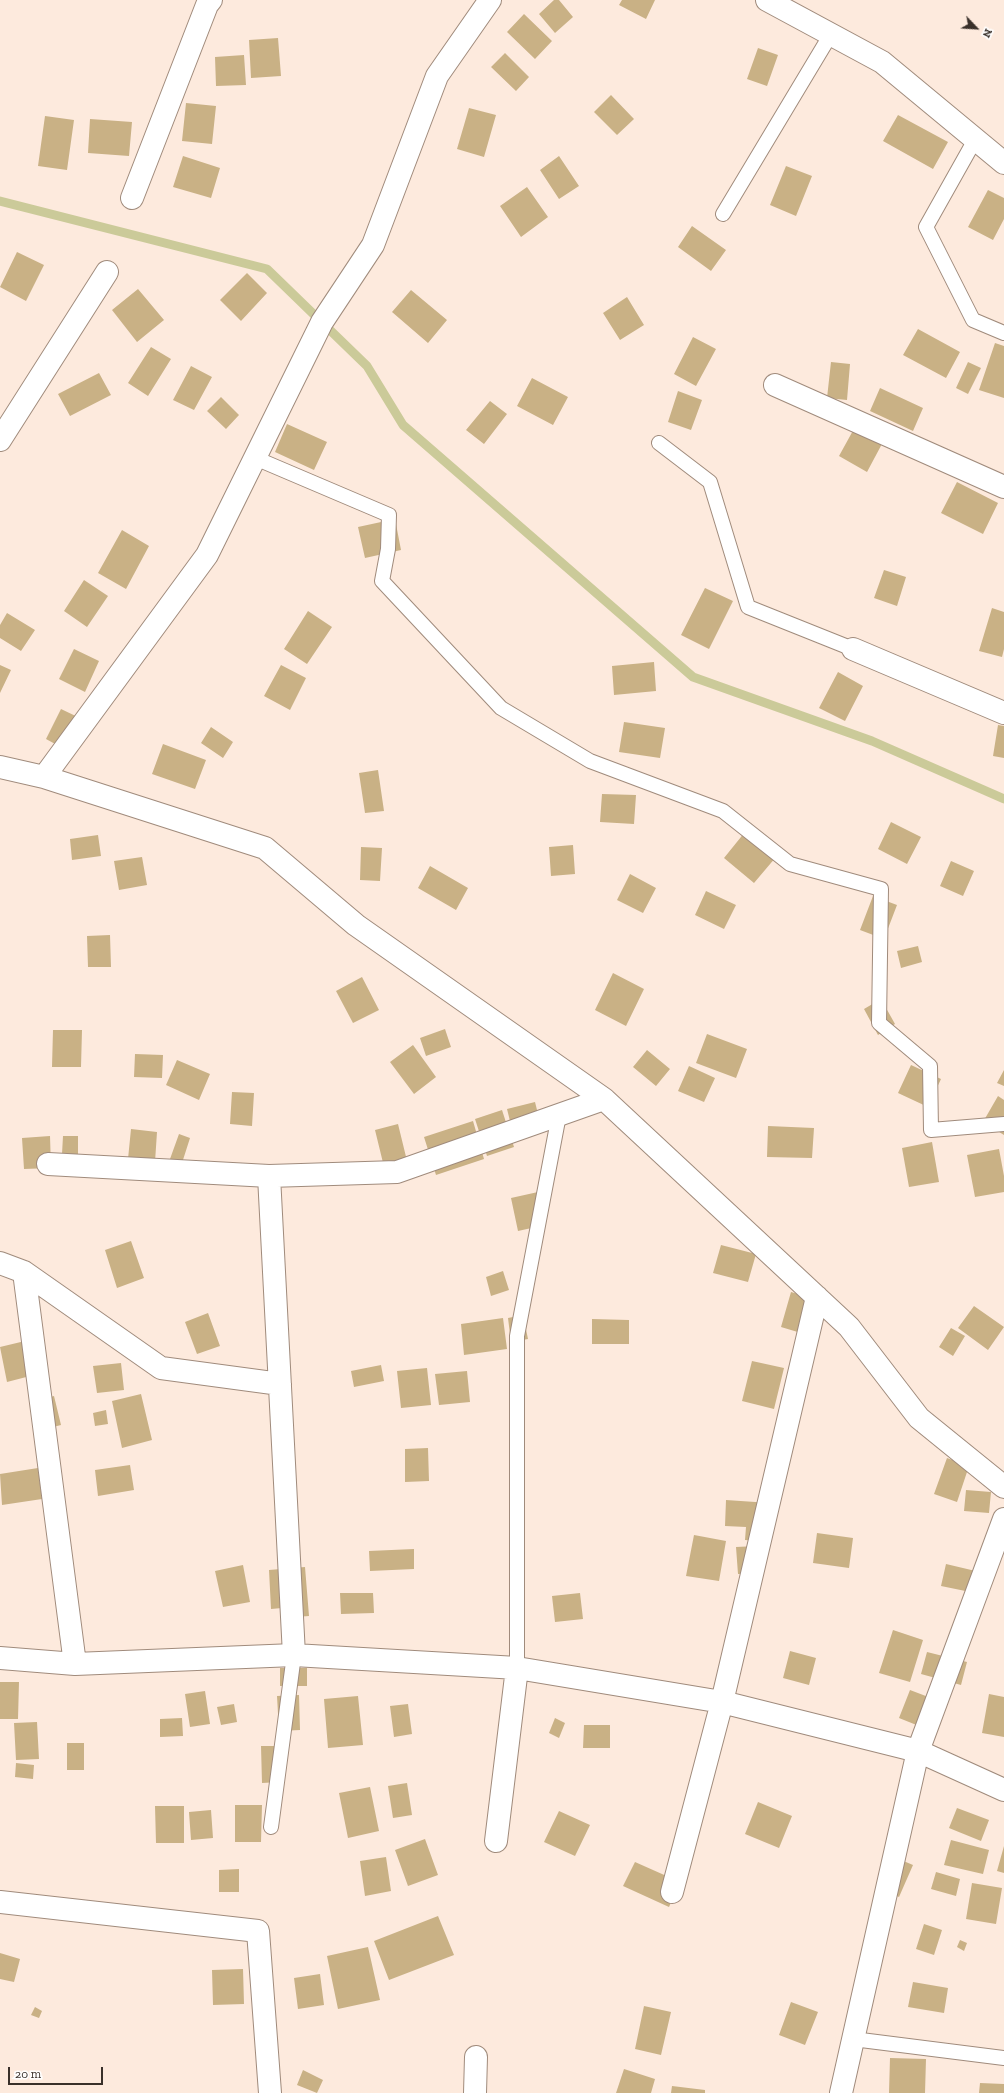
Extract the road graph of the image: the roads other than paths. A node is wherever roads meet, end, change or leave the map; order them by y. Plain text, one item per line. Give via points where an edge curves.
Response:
1 (211, 0) edge
2 (490, 0) edge
3 (767, 0) edge
4 (831, 34) junction
5 (976, 138) junction
6 (1004, 163) edge
7 (132, 198) dead end
8 (723, 214) dead end
9 (108, 272) dead end
10 (1004, 333) edge
11 (775, 385) dead end
12 (0, 440) edge
13 (659, 443) dead end
14 (255, 458) junction
15 (1004, 487) edge
16 (853, 649) joint
17 (1004, 713) edge
18 (0, 767) edge
19 (44, 778) junction
20 (604, 1099) junction
21 (559, 1115) junction
22 (1004, 1124) edge
23 (48, 1164) dead end
24 (269, 1176) junction
25 (0, 1263) edge
26 (24, 1272) junction
27 (817, 1297) junction
28 (280, 1384) junction
29 (1004, 1487) edge
30 (1004, 1519) edge
31 (294, 1654) junction
32 (0, 1658) edge
33 (75, 1664) junction
34 (517, 1668) junction
35 (722, 1702) junction
36 (918, 1751) junction
37 (1004, 1790) edge
38 (271, 1826) dead end
39 (496, 1840) dead end
40 (672, 1892) dead end
41 (0, 1902) edge
42 (853, 2039) junction
43 (476, 2057) dead end
44 (1004, 2058) edge
45 (270, 2093) edge
46 (475, 2093) edge
47 (841, 2093) edge

1 - 7 street
2 - 14 street via 437,76 373,245 322,322
3 - 4 street
4 - 5 street via 882,62
4 - 8 lane
5 - 6 street
5 - 10 lane via 926,227 973,320
9 - 12 street
11 - 15 street
13 - 16 lane via 710,482 748,607
14 - 19 street via 207,555
14 - 22 lane via 389,515 388,549 382,581 501,708 590,761 723,811 790,864 881,889 878,1023 930,1066 931,1130
16 - 17 street
18 - 19 street
19 - 20 street via 265,848 356,926
20 - 21 street
20 - 27 street
21 - 24 street via 397,1172
21 - 34 lane via 517,1336
23 - 24 street
24 - 28 street
25 - 26 street
26 - 28 street via 162,1368
26 - 33 street
27 - 29 street via 849,1327 919,1418
27 - 35 street
28 - 31 street
30 - 36 street
31 - 33 street
31 - 34 street
31 - 38 lane
32 - 33 street
34 - 35 street
34 - 39 street
35 - 36 street
35 - 40 street
36 - 37 street
36 - 42 street
41 - 45 street via 258,1931
42 - 44 lane
42 - 47 street
43 - 46 street

